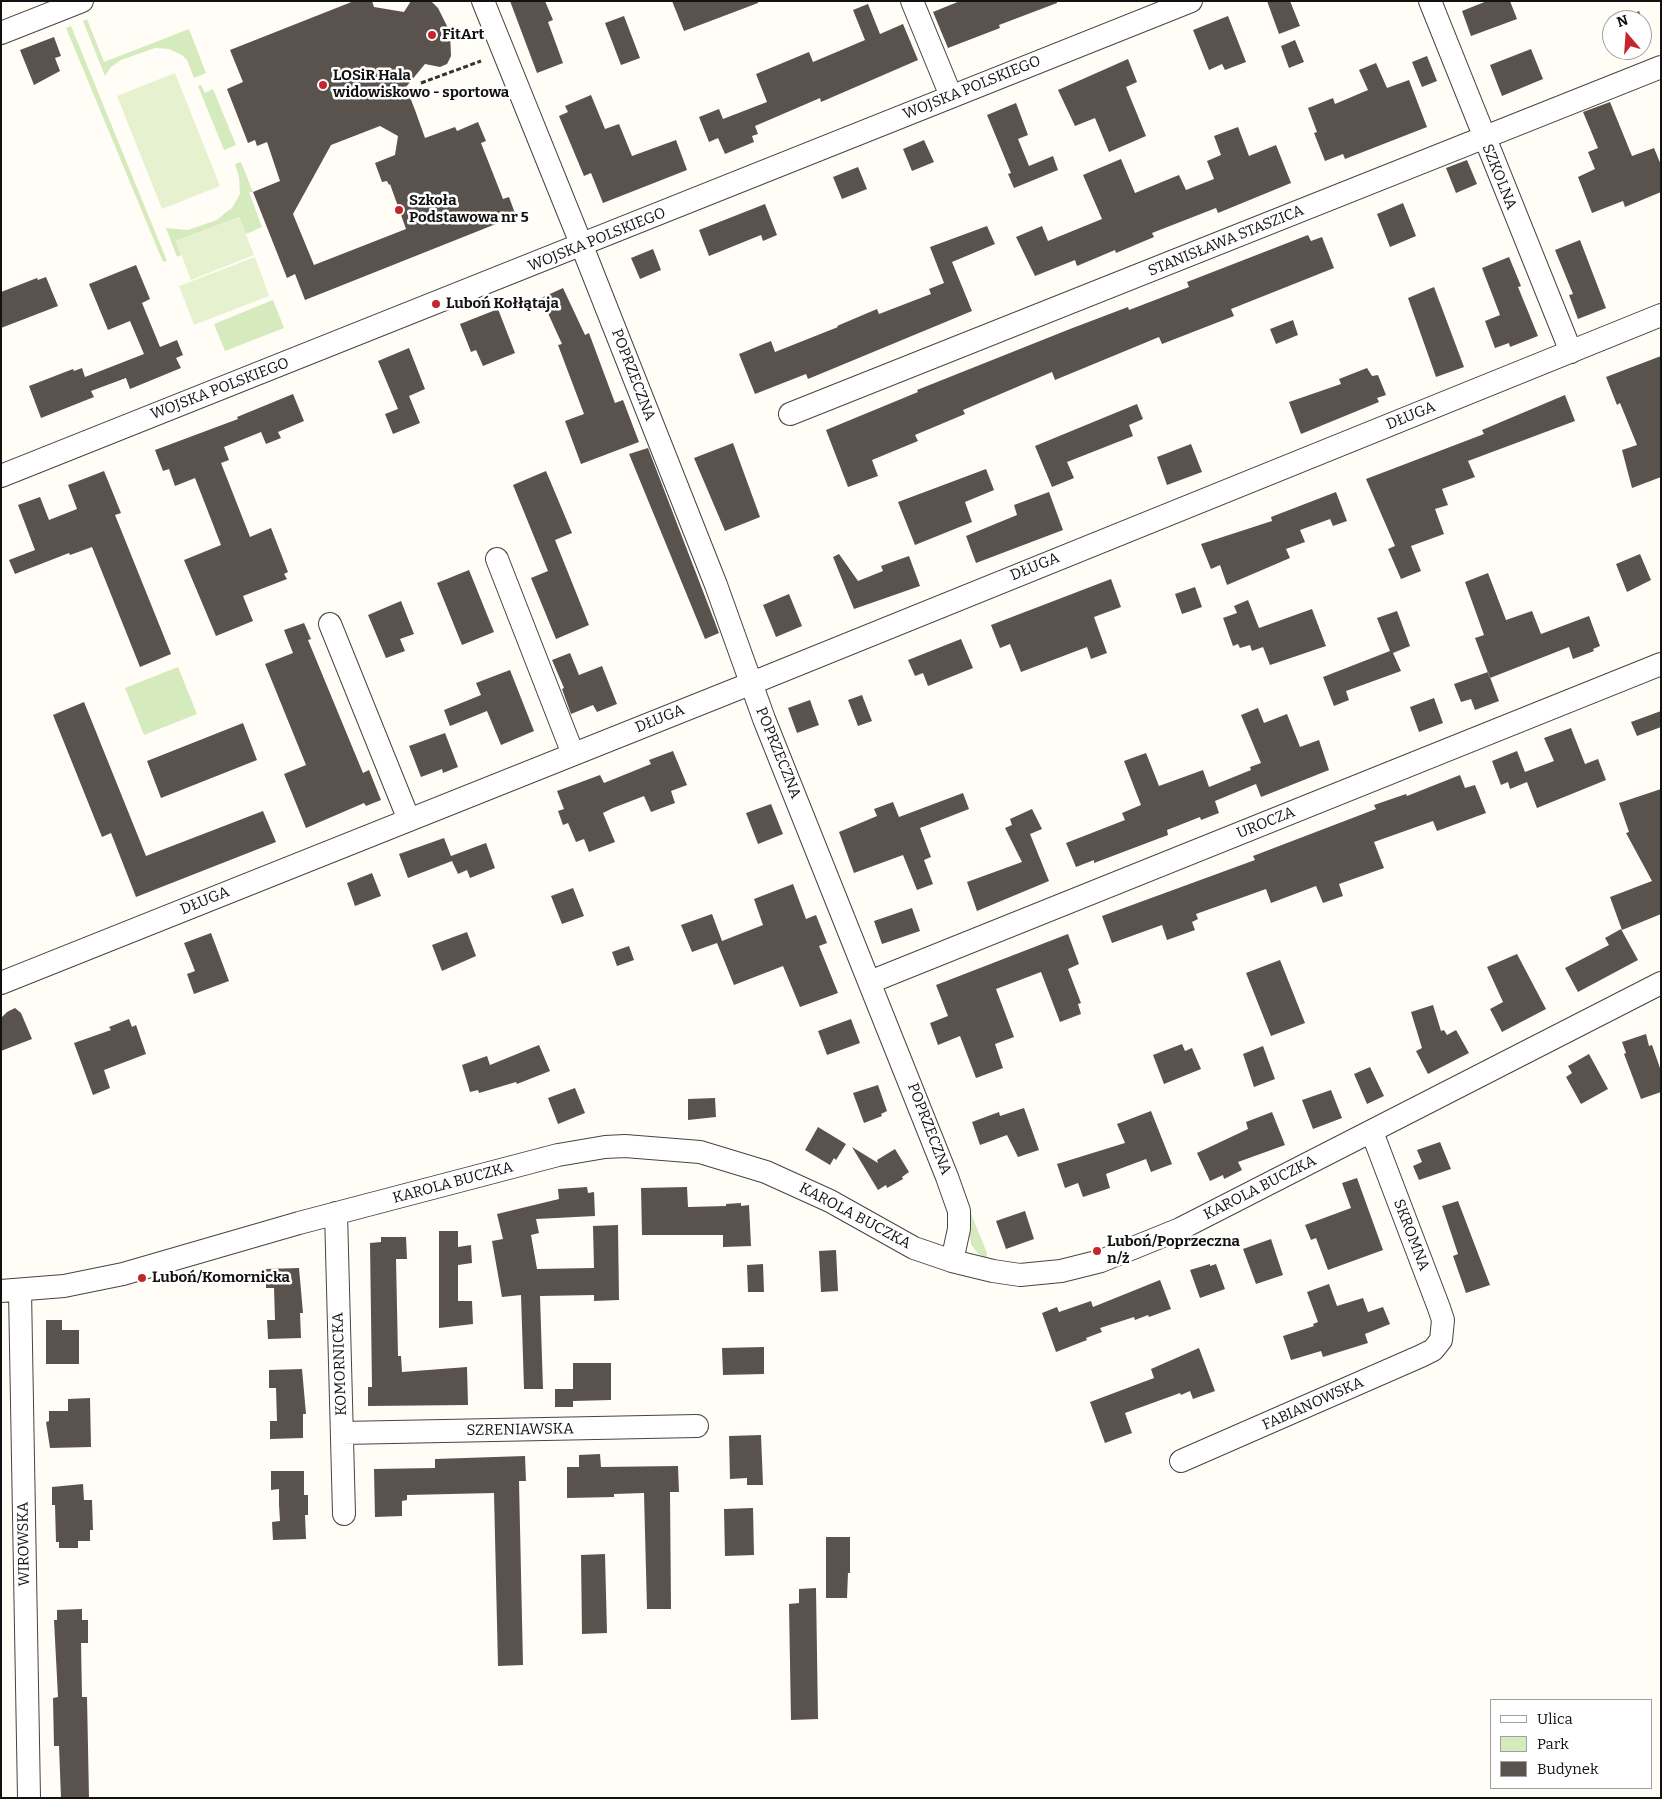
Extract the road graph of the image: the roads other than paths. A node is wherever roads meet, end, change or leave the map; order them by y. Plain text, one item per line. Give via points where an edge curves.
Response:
1 (82, 1) edge
2 (483, 1) edge
3 (912, 1) edge
4 (1191, 1) edge
5 (1430, 1) edge
6 (1, 33) edge
7 (1661, 67) edge
8 (951, 96) junction
9 (1484, 139) junction
10 (582, 246) junction
11 (1661, 315) edge
12 (1571, 352) junction
13 (790, 414) dead end
14 (1, 476) edge
15 (497, 559) dead end
16 (330, 624) dead end
17 (1661, 664) edge
18 (752, 683) junction
19 (573, 754) junction
20 (410, 820) junction
21 (870, 982) junction
22 (1, 983) edge
23 (1661, 983) edge
24 (1372, 1132) junction
25 (336, 1213) junction
26 (952, 1261) junction
27 (11, 1290) edge
28 (1441, 1340) joint
29 (697, 1426) dead end
30 (342, 1433) junction
31 (1181, 1461) dead end
32 (344, 1514) dead end
33 (29, 1798) edge

1 - 6 street
2 - 10 street, POPRZECZNA
3 - 8 street
4 - 8 street, WOJSKA POLSKIEGO
5 - 9 street, SZKOLNA
7 - 9 street, STANISŁAWA STASZICA
8 - 10 street, WOJSKA POLSKIEGO
9 - 12 street, SZKOLNA
9 - 13 street, STANISŁAWA STASZICA
10 - 14 street, WOJSKA POLSKIEGO
10 - 18 street, POPRZECZNA
11 - 12 street, DŁUGA
12 - 18 street, DŁUGA
15 - 19 street
16 - 20 street
17 - 21 street, UROCZA
18 - 19 street, DŁUGA
18 - 21 street, POPRZECZNA
19 - 20 street, DŁUGA
20 - 22 street, DŁUGA
21 - 26 street, POPRZECZNA via 959,1211
23 - 24 street, KAROLA BUCZKA
24 - 26 street, KAROLA BUCZKA via 1180,1229 1101,1261 1061,1271 1020,1275
24 - 28 street, SKROMNA via 1443,1320
25 - 26 street, KAROLA BUCZKA via 582,1150 618,1146 665,1148 708,1154 786,1180 914,1248
25 - 27 street, KAROLA BUCZKA via 132,1272 64,1286
25 - 30 street, KOMORNICKA
27 - 33 street, WIROWSKA
28 - 31 street, FABIANOWSKA via 1433,1350 1421,1356
29 - 30 street, SZRENIAWSKA
30 - 32 street, KOMORNICKA

